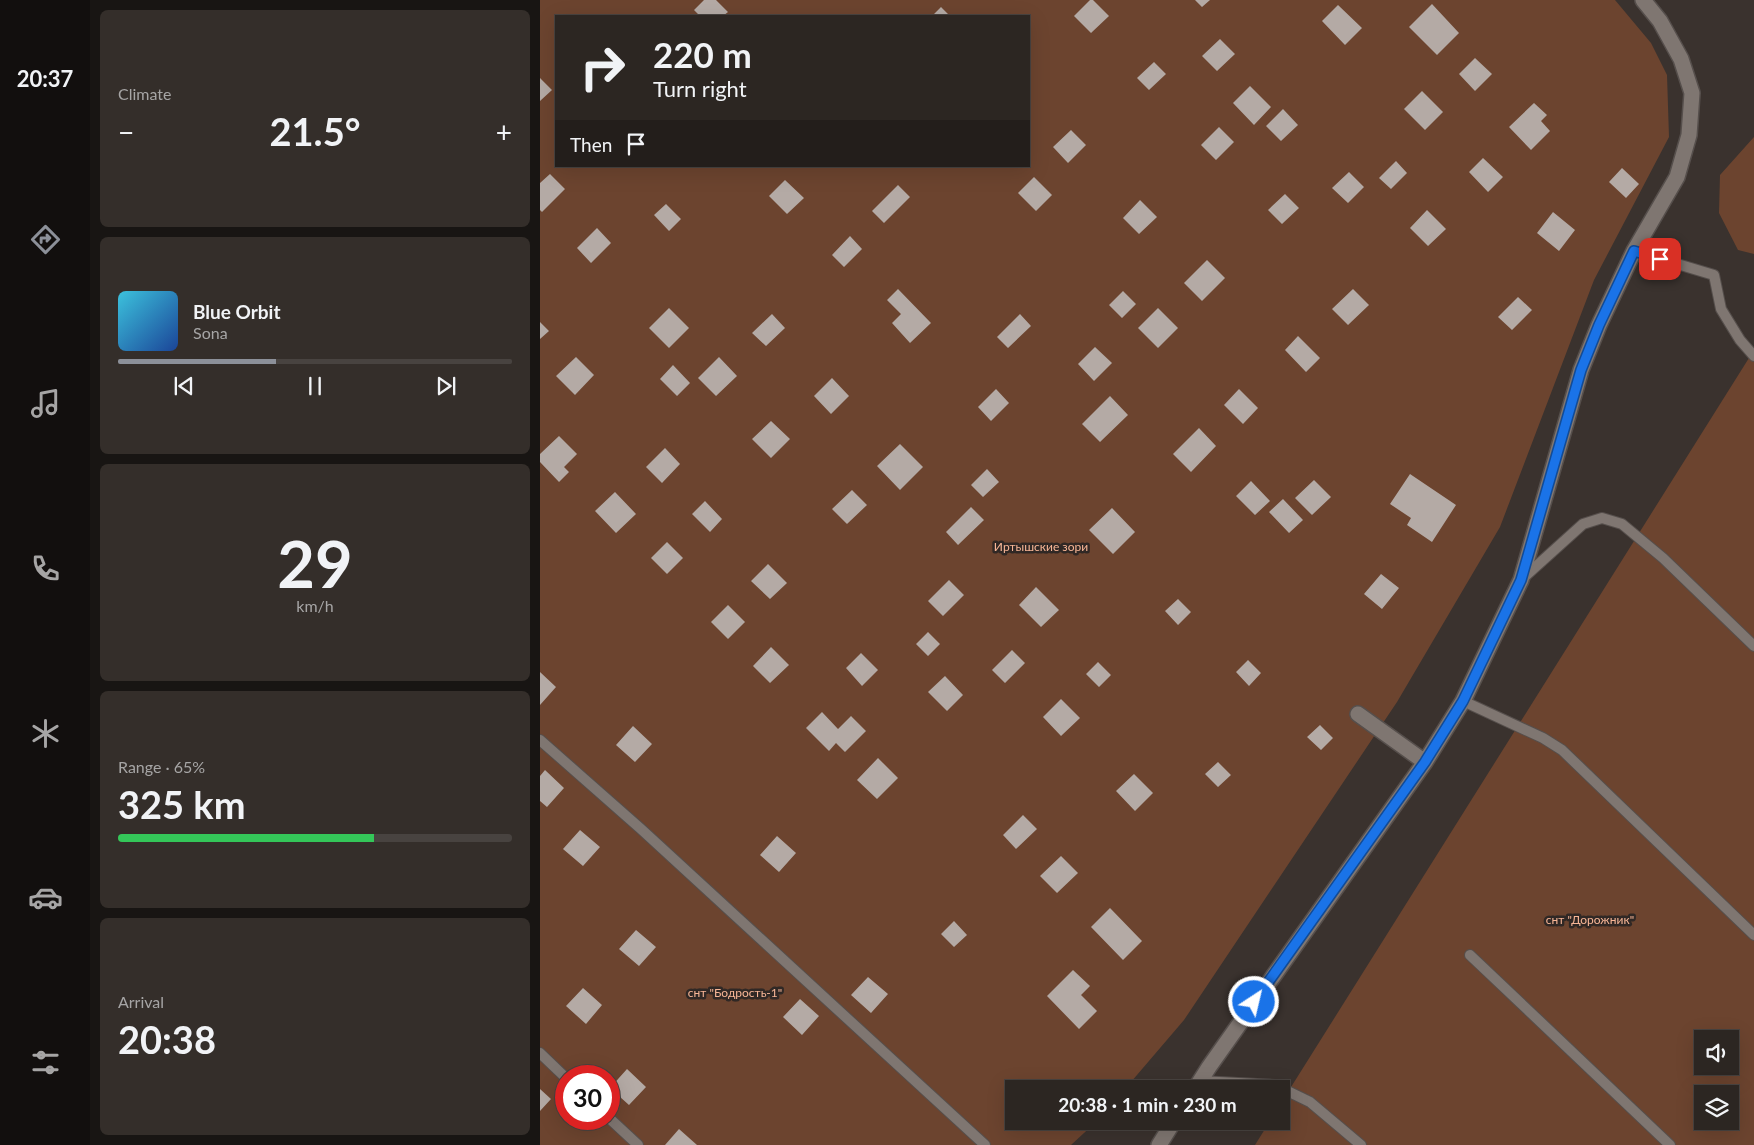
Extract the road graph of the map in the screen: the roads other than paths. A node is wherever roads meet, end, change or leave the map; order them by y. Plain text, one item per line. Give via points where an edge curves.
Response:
1 (1643, 0) edge
2 (1634, 251) junction
3 (1754, 356) edge
4 (1521, 580) junction
5 (1754, 646) edge
6 (1463, 701) junction
7 (1358, 714) dead end
8 (540, 740) edge
9 (1425, 762) junction
10 (1754, 935) edge
11 (1470, 955) dead end
12 (540, 1054) edge
13 (555, 1068) edge
14 (1202, 1080) edge
15 (1290, 1092) edge
16 (620, 1128) edge
17 (1168, 1130) edge
18 (638, 1145) edge
19 (985, 1145) edge
20 (1159, 1145) edge
21 (1361, 1145) edge
22 (1670, 1145) edge

1 - 2 street via 1660,21 1681,59 1692,93 1689,135 1677,177
2 - 3 lane via 1714,275 1721,309
2 - 4 street via 1581,370
4 - 5 lane via 1583,524 1602,518 1622,524 1663,558
4 - 6 street
6 - 9 street
6 - 10 lane via 1562,750
7 - 9 street
8 - 19 lane
9 - 14 street
11 - 22 lane
12 - 13 lane
15 - 21 lane via 1310,1102
16 - 18 lane
17 - 20 street

